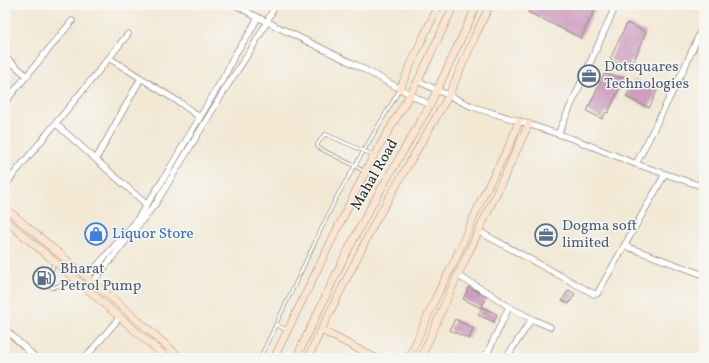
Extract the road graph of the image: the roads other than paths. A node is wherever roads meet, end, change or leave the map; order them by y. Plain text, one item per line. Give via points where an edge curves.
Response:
1 (236, 5) edge
2 (275, 5) edge
3 (439, 5) edge
4 (454, 5) edge
5 (477, 5) edge
6 (490, 5) edge
7 (616, 5) edge
8 (258, 17) junction
9 (72, 21) dead end
10 (267, 22) junction
11 (704, 24) edge
12 (128, 34) dead end
13 (5, 57) edge
14 (109, 58) junction
15 (27, 76) junction
16 (140, 78) junction
17 (418, 81) junction
18 (400, 89) junction
19 (437, 90) junction
20 (410, 95) junction
21 (449, 95) junction
22 (5, 102) edge
23 (430, 105) junction
24 (199, 117) junction
25 (519, 121) junction
26 (56, 124) junction
27 (529, 124) junction
28 (558, 134) junction
29 (364, 151) junction
30 (374, 156) junction
31 (96, 159) junction
32 (636, 164) junction
33 (355, 166) junction
34 (365, 172) junction
35 (665, 174) junction
36 (5, 184) edge
37 (704, 187) edge
38 (146, 204) junction
39 (5, 208) edge
40 (5, 220) edge
41 (478, 231) junction
42 (625, 246) junction
43 (54, 261) junction
44 (336, 274) junction
45 (704, 275) edge
46 (458, 276) junction
47 (90, 280) junction
48 (346, 280) junction
49 (79, 282) junction
50 (509, 307) junction
51 (120, 317) junction
52 (532, 320) junction
53 (276, 325) junction
54 (550, 327) dead end
55 (5, 329) edge
56 (321, 330) junction
57 (288, 331) junction
58 (36, 358) edge
59 (85, 358) edge
60 (167, 358) edge
61 (181, 358) edge
62 (260, 358) edge
63 (274, 358) edge
64 (296, 358) edge
65 (308, 358) edge
66 (376, 358) edge
67 (409, 358) edge
68 (421, 358) edge
69 (485, 358) edge
70 (506, 358) edge

1 - 8 street
2 - 10 street
3 - 18 main road
4 - 17 main road, Mahal Road
5 - 19 main road, Mahal Road
6 - 21 main road
7 - 28 street
8 - 10 street
8 - 24 street
9 - 15 street
10 - 18 street
10 - 47 street via 156,203
11 - 32 street
12 - 14 street
13 - 15 street
14 - 16 street
14 - 26 street
15 - 22 street
16 - 24 street
16 - 31 street
17 - 19 street
17 - 20 main road, Mahal Road
18 - 20 street
18 - 29 lane
19 - 21 street
19 - 23 main road, Mahal Road
20 - 23 street
20 - 30 main road, Mahal Road
21 - 25 street via 473,108
21 - 48 main road via 375,222
23 - 44 main road, Mahal Road via 369,210
24 - 38 street
25 - 27 street
25 - 67 main road
26 - 31 street
26 - 36 street
27 - 28 street
27 - 41 main road
28 - 32 street
29 - 30 lane
29 - 33 lane
29 - 33 lane via 325,134 323,136 319,148
30 - 34 main road, Mahal Road
31 - 38 street
32 - 35 street
33 - 34 lane
33 - 53 lane via 336,198
34 - 57 main road, Mahal Road
35 - 37 street
35 - 42 street
38 - 47 street via 134,224
39 - 47 main road
40 - 43 main road
41 - 42 street via 594,294 598,294
41 - 46 main road
42 - 45 street
43 - 49 main road
43 - 49 lane via 46,280 52,288
44 - 48 main road
44 - 64 main road, Mahal Road
46 - 50 street
46 - 68 main road
47 - 61 main road
48 - 56 main road
49 - 51 main road
50 - 52 street
50 - 69 street
51 - 59 street
51 - 60 main road
52 - 54 street
52 - 70 street
53 - 57 lane
53 - 62 lane
55 - 58 street
56 - 65 main road
56 - 66 main road
57 - 63 main road, Mahal Road

